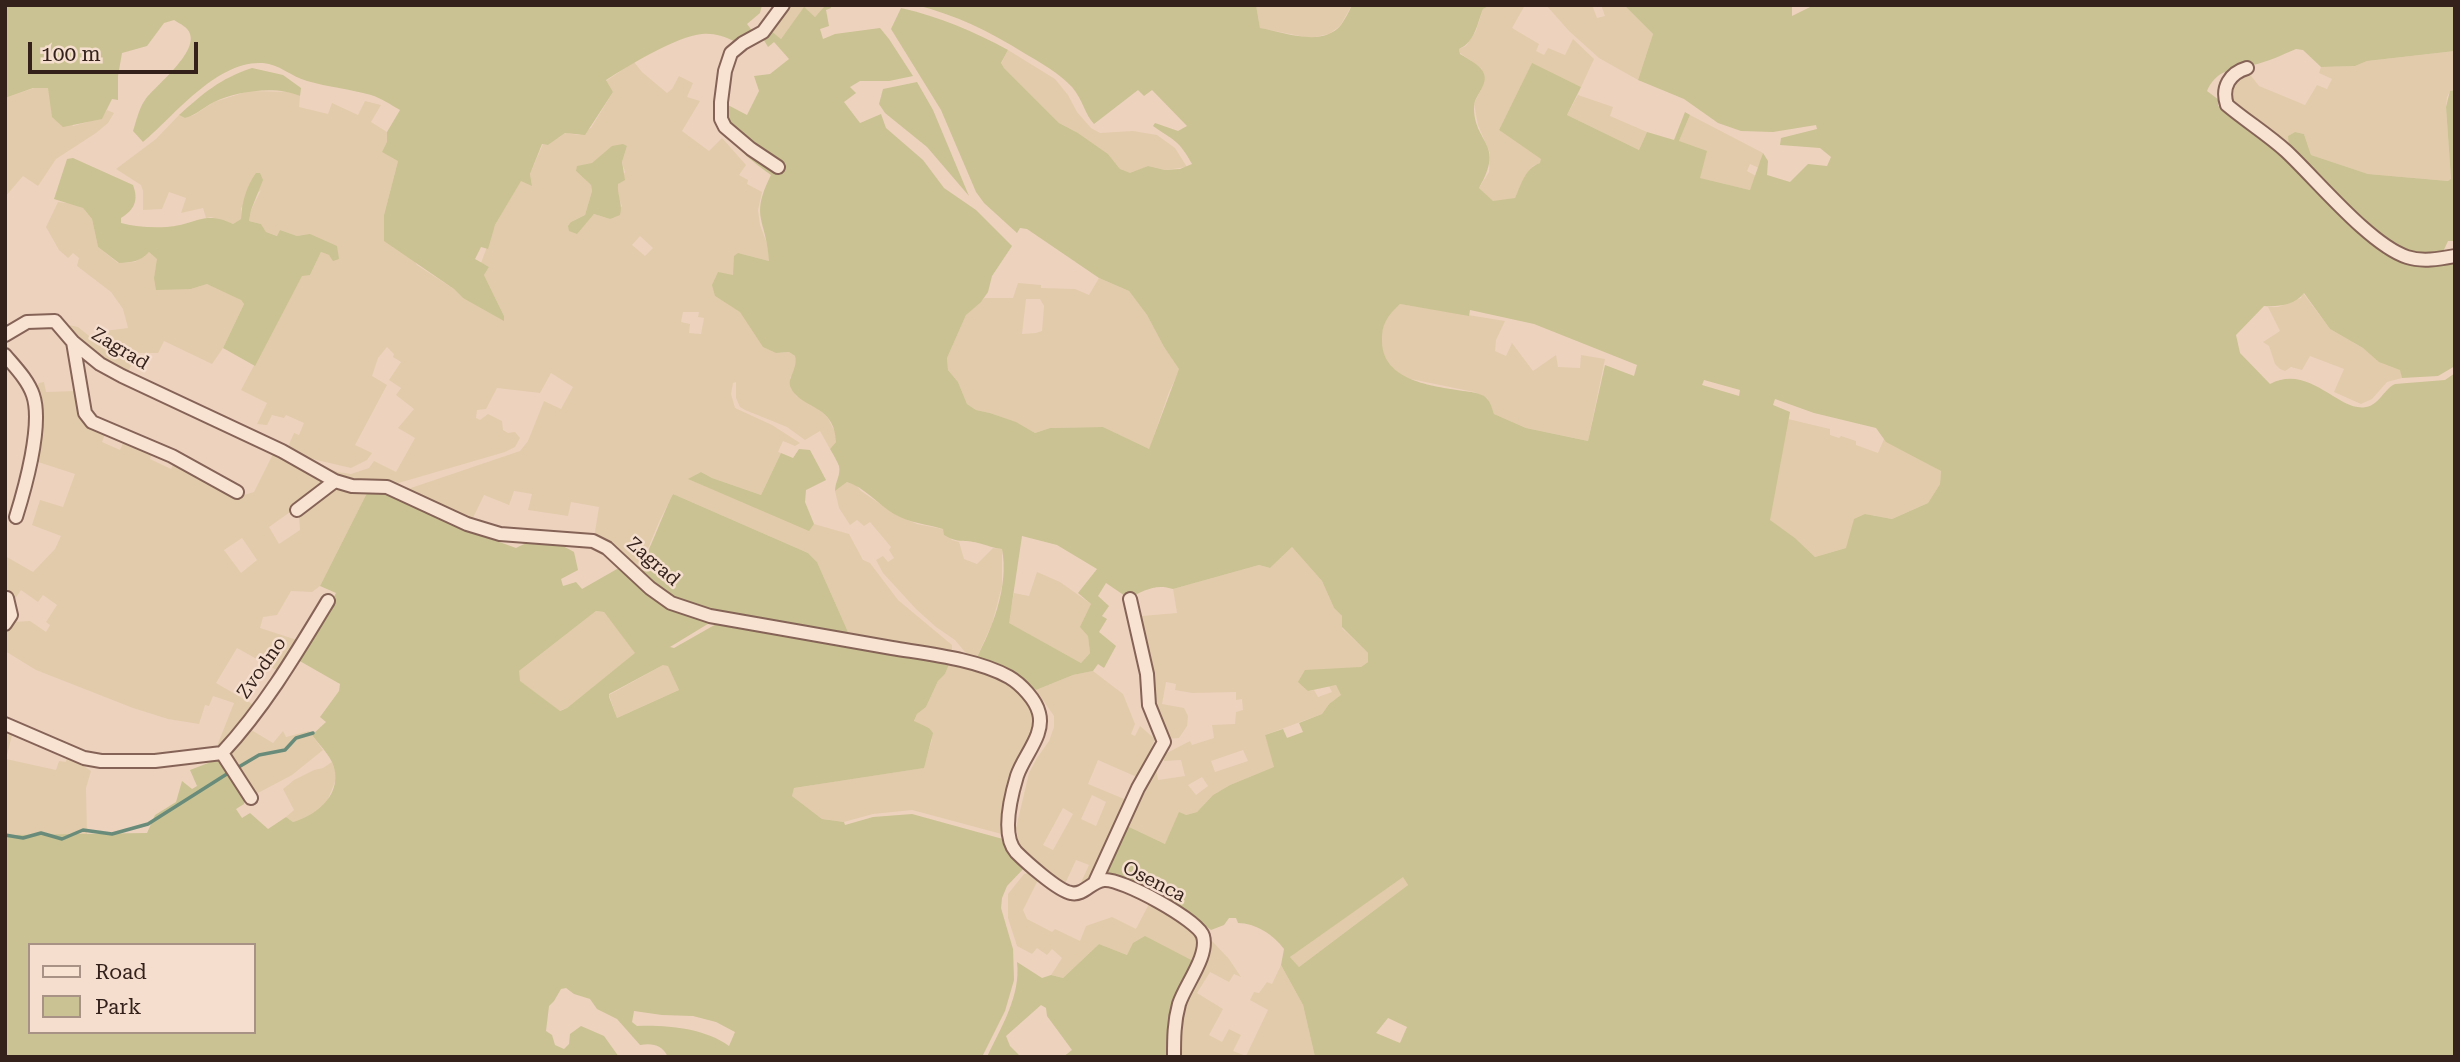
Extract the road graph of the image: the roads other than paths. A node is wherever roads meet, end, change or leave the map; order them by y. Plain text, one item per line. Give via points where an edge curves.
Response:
1 (783, 5) edge
2 (2247, 68) dead end
3 (778, 167) dead end
4 (2455, 257) edge
5 (5, 335) edge
6 (73, 342) junction
7 (5, 355) edge
8 (335, 481) junction
9 (237, 492) dead end
10 (297, 510) dead end
11 (16, 517) dead end
12 (7, 598) edge
13 (1130, 599) dead end
14 (328, 601) dead end
15 (5, 624) edge
16 (953, 658) joint
17 (5, 724) edge
18 (222, 753) junction
19 (251, 798) dead end
20 (1095, 882) junction
21 (1174, 1057) edge

1 - 3 street via 763,32 731,53 721,102 724,127
2 - 4 street via 2236,71 2226,85 2227,105 2283,149 2391,249 2407,257
5 - 6 street, Zagrad via 27,322 55,321
6 - 8 street, Zagrad via 122,376 271,445
6 - 9 street, Zagrad via 85,413 92,422 172,456
7 - 11 street via 28,384 36,407 32,457
8 - 10 street
8 - 16 street, Zagrad via 387,487 500,534 593,541 671,603 710,616
12 - 15 street via 12,615
13 - 20 street via 1147,674 1149,705 1164,742
14 - 18 street, Zvodno via 293,659
16 - 20 street, Osenca via 1009,677 1037,705 1039,734 1017,776 1007,823 1015,850 1061,889 1081,892
17 - 18 street via 84,758 102,761 155,761
18 - 19 street
20 - 21 street, Osenca via 1117,881 1197,926 1203,936 1203,950 1180,1003

